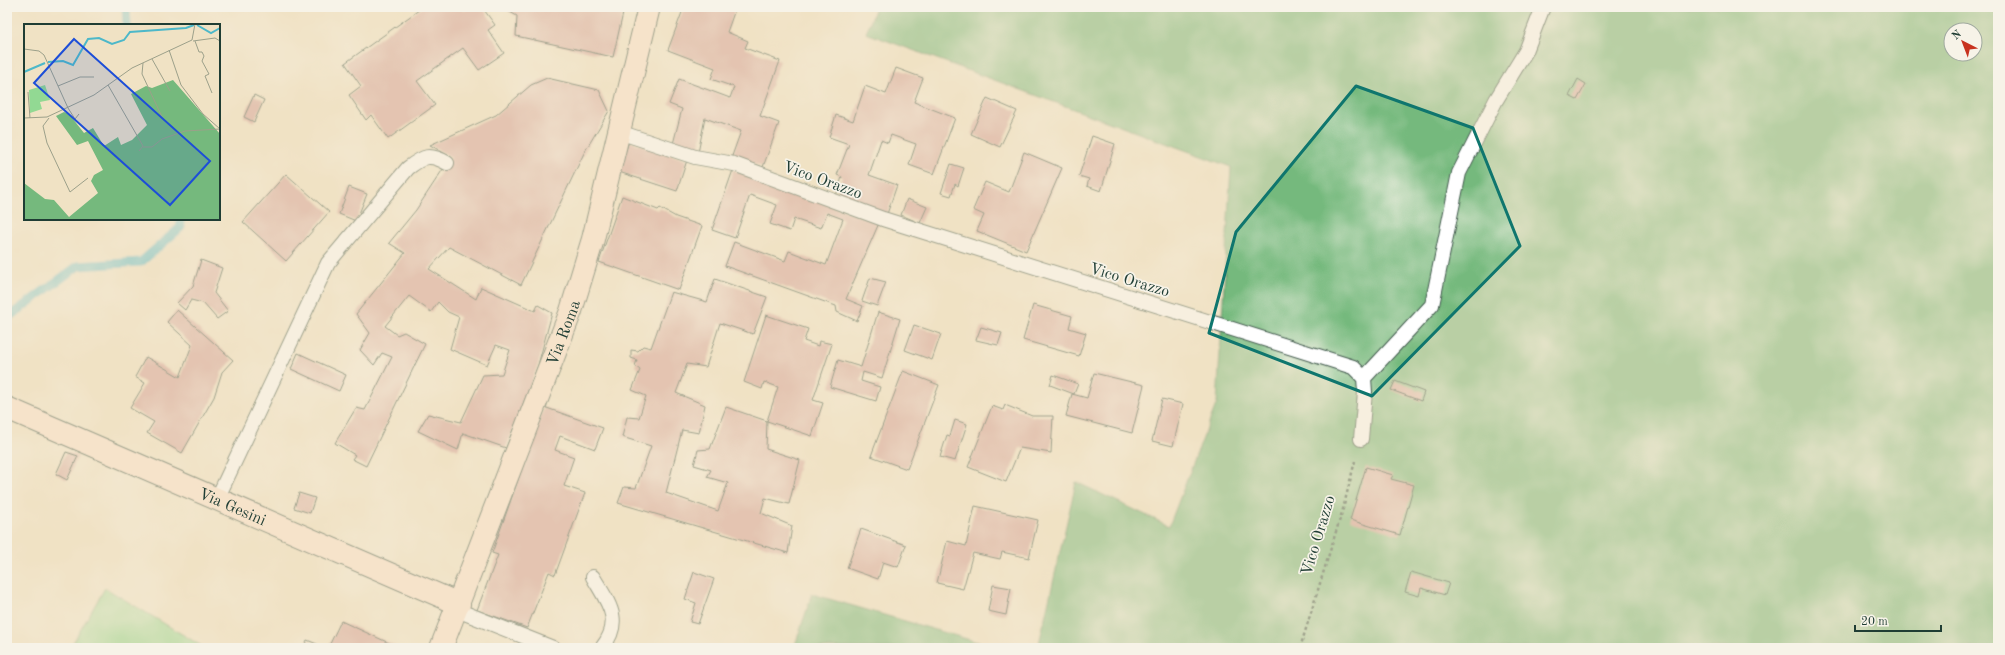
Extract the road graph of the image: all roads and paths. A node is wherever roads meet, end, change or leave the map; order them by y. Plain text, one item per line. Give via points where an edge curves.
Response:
1 (649, 7) edge
2 (1543, 7) edge
3 (618, 132) junction
4 (447, 163) dead end
5 (1364, 378) junction
6 (7, 408) edge
7 (1360, 439) joint
8 (217, 499) junction
9 (593, 577) dead end
10 (458, 607) junction
11 (441, 648) edge
12 (553, 648) edge
13 (602, 648) edge
14 (1300, 648) edge

1 - 3 street, Via Roma
2 - 5 lane via 1526,51 1496,100 1459,174 1432,305
3 - 5 lane, Vico Orazzo via 695,157 734,164 883,220 1353,367
3 - 10 street, Via Roma via 593,239 571,311
4 - 8 lane via 435,156 420,159 408,168 328,263
5 - 7 lane
6 - 8 street, Via Gesini
7 - 14 path, Vico Orazzo via 1343,509
8 - 10 street, Via Gesini
9 - 13 lane via 613,612 613,627
10 - 11 street, Via Roma
10 - 12 lane

